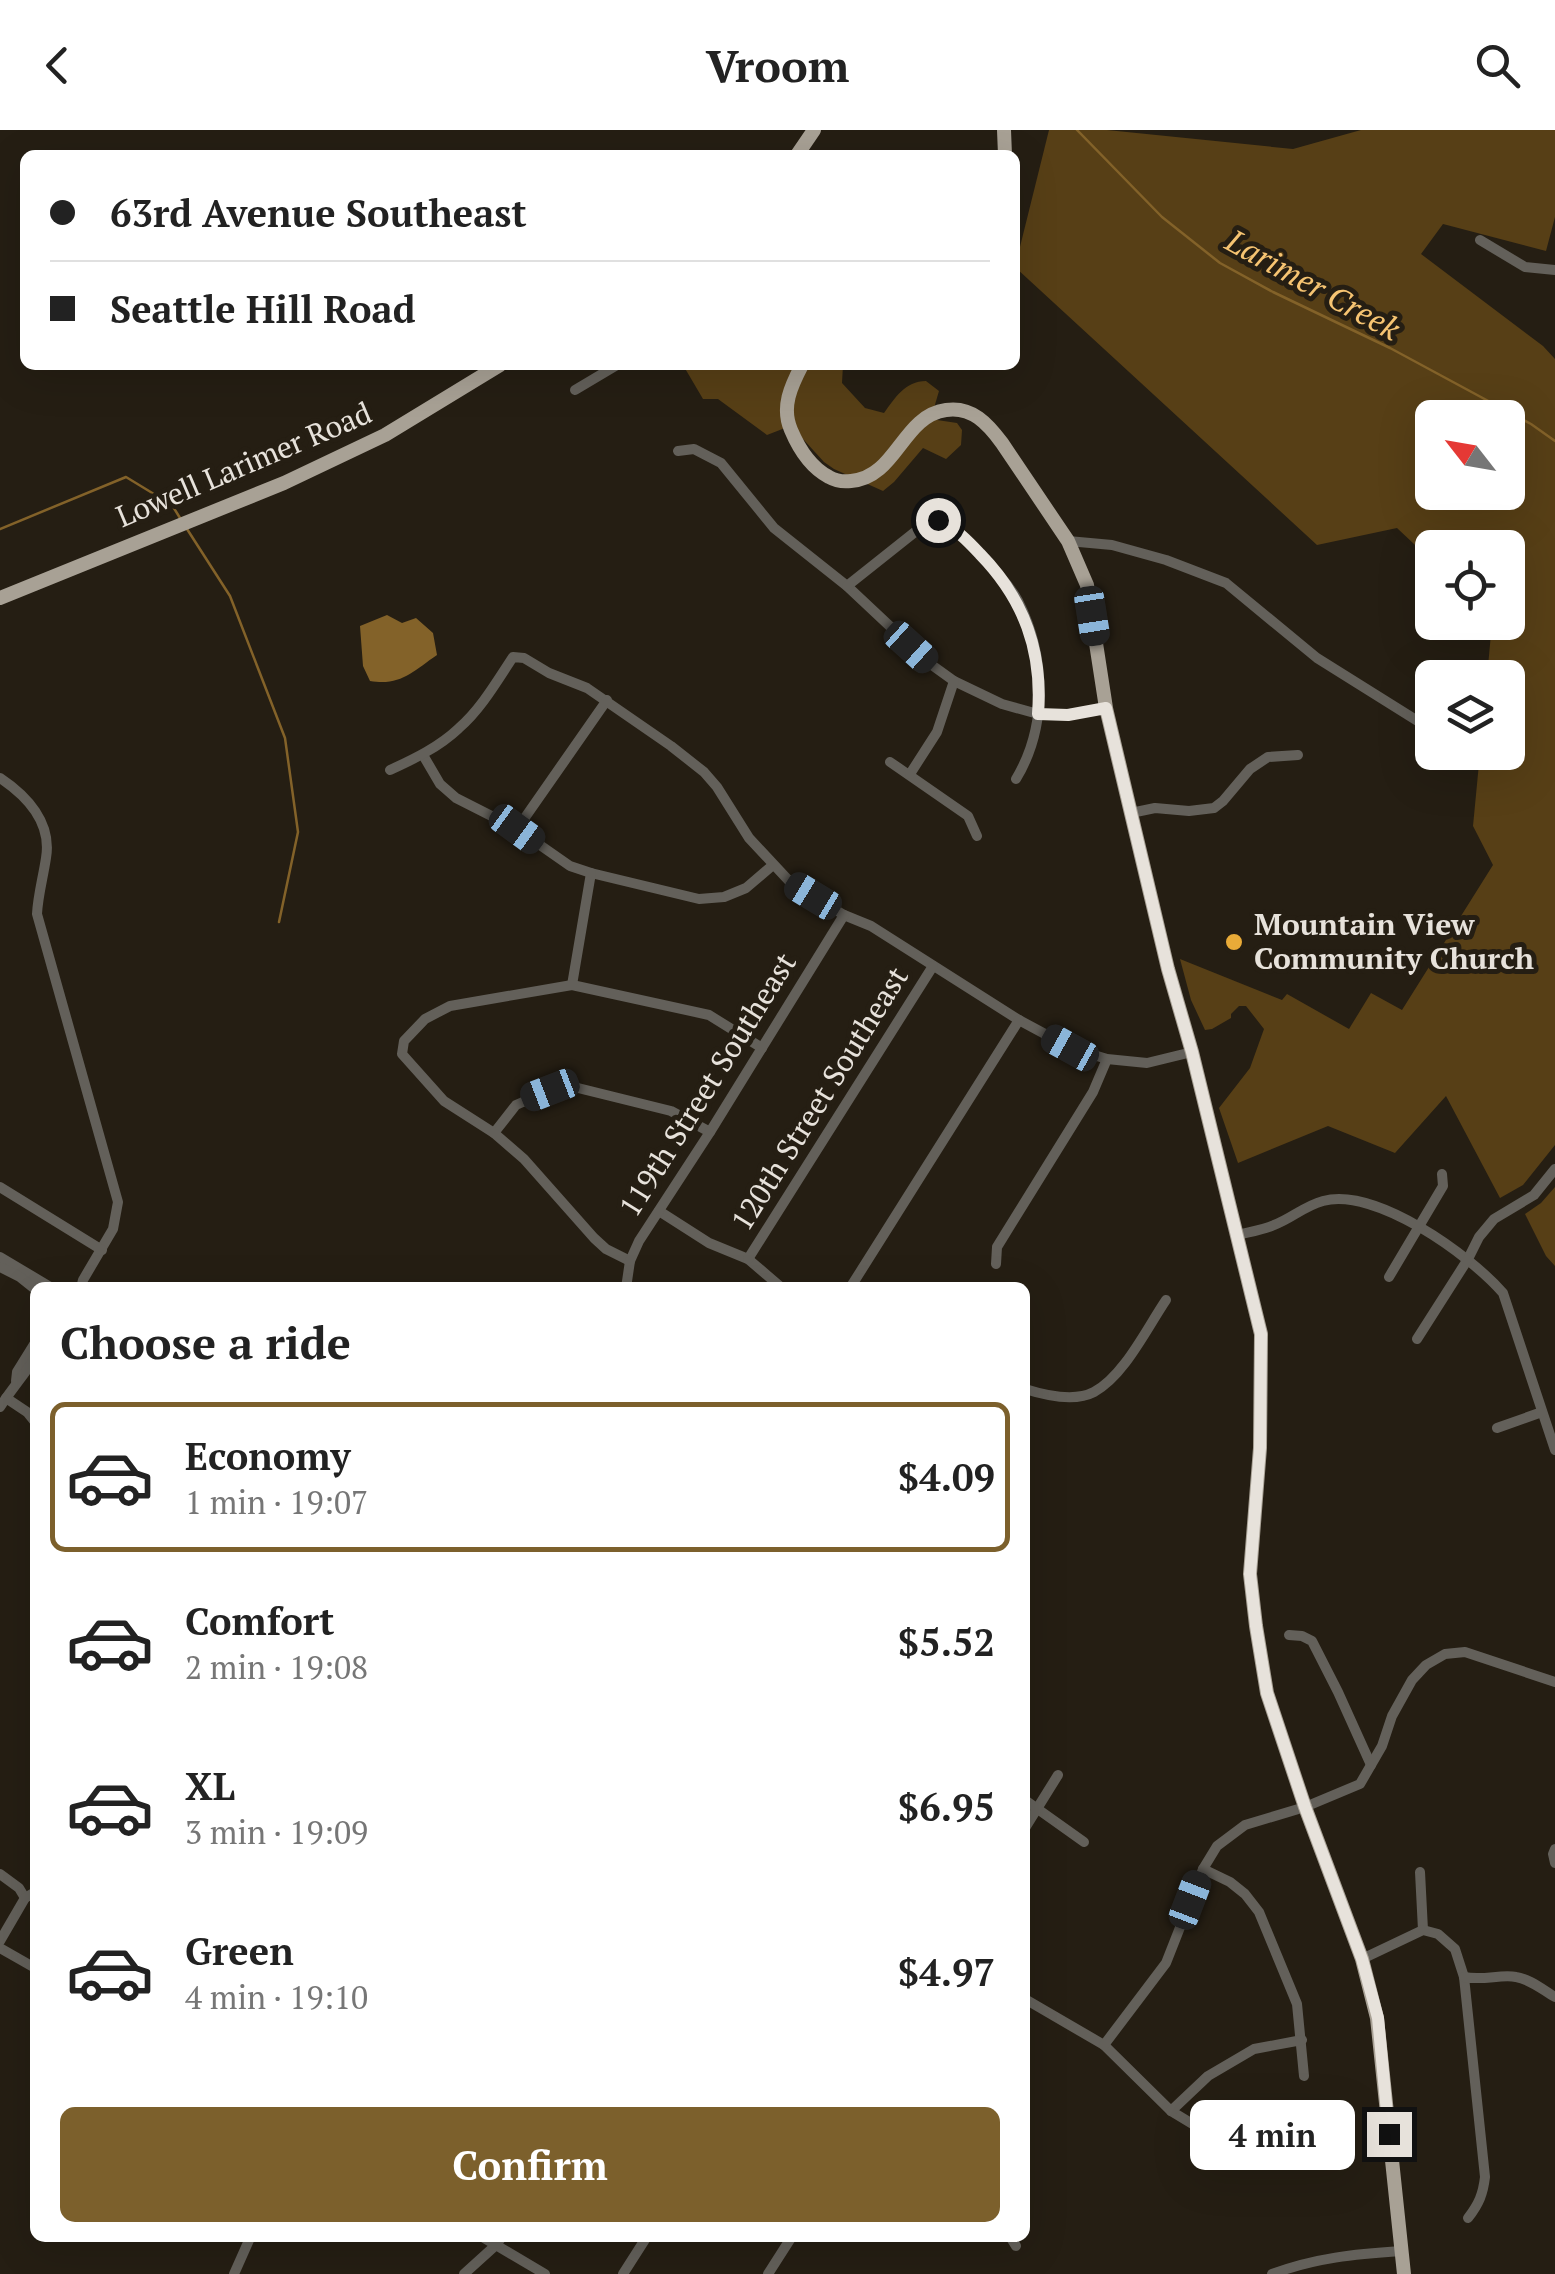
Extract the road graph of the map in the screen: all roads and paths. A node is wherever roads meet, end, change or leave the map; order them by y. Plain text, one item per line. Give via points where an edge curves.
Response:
1 (1480, 240) dead end
2 (1555, 270) edge
3 (492, 370) edge
4 (609, 370) edge
5 (800, 370) edge
6 (576, 390) dead end
7 (678, 451) dead end
8 (1068, 541) junction
9 (846, 586) junction
10 (0, 598) edge
11 (954, 681) junction
12 (607, 700) junction
13 (1106, 708) junction
14 (1038, 714) junction
15 (1415, 719) edge
16 (423, 754) junction
17 (1298, 755) dead end
18 (890, 762) dead end
19 (390, 770) dead end
20 (910, 774) junction
21 (0, 778) edge
22 (1016, 779) dead end
23 (1131, 813) junction
24 (517, 829) junction
25 (977, 836) dead end
26 (773, 865) junction
27 (591, 873) junction
28 (844, 915) junction
29 (933, 966) junction
30 (572, 984) junction
31 (1019, 1020) junction
32 (762, 1048) junction
33 (1192, 1052) junction
34 (1107, 1059) junction
35 (710, 1132) junction
36 (494, 1133) junction
37 (1555, 1168) edge
38 (1442, 1174) dead end
39 (0, 1187) edge
40 (659, 1210) junction
41 (1420, 1228) junction
42 (1237, 1235) junction
43 (102, 1250) junction
44 (0, 1257) edge
45 (748, 1259) junction
46 (1468, 1259) junction
47 (630, 1261) junction
48 (996, 1264) dead end
49 (0, 1267) edge
50 (1388, 1277) dead end
51 (42, 1282) edge
52 (83, 1282) edge
53 (627, 1282) edge
54 (775, 1282) edge
55 (854, 1282) edge
56 (30, 1285) edge
57 (1166, 1300) dead end
58 (1417, 1339) dead end
59 (30, 1351) edge
60 (30, 1366) edge
61 (16, 1382) junction
62 (1030, 1391) edge
63 (3, 1403) edge
64 (1542, 1412) junction
65 (30, 1416) edge
66 (1497, 1428) dead end
67 (1555, 1450) edge
68 (1290, 1634) dead end
69 (1555, 1682) edge
70 (1371, 1765) junction
71 (1058, 1774) dead end
72 (1030, 1805) edge
73 (1305, 1807) junction
74 (1036, 1810) junction
75 (1030, 1820) edge
76 (1084, 1842) dead end
77 (1555, 1849) edge
78 (1555, 1863) edge
79 (1203, 1868) junction
80 (1420, 1872) dead end
81 (0, 1874) edge
82 (30, 1895) edge
83 (1423, 1930) junction
84 (0, 1944) edge
85 (1362, 1959) junction
86 (30, 1965) edge
87 (1464, 1977) junction
88 (1555, 1997) edge
89 (1030, 2002) edge
90 (1302, 2040) junction
91 (1104, 2044) junction
92 (1304, 2076) dead end
93 (1171, 2112) junction
94 (1250, 2143) dead end
95 (1468, 2218) dead end
96 (248, 2242) edge
97 (497, 2242) edge
98 (499, 2242) edge
99 (643, 2242) edge
100 (788, 2242) edge
101 (1401, 2250) junction
102 (234, 2274) edge
103 (464, 2274) edge
104 (545, 2274) edge
105 (623, 2274) edge
106 (768, 2274) edge
107 (1272, 2274) edge
108 (1404, 2274) edge

1 - 2 street via 1525,268
3 - 10 main road, Lowell Larimer Road via 385,436 284,483
4 - 6 street
5 - 8 main road via 788,397 788,423 806,458 827,476 844,482 870,477 923,419 966,411 991,428
7 - 9 street via 694,450 721,464 774,528
8 - 13 main road via 1087,585
8 - 15 street via 1112,545 1226,582 1318,658
9 - 11 street
9 - 14 street via 926,524 938,520 953,527 1016,598 1036,662
11 - 14 street
11 - 20 street via 938,732
12 - 16 street via 513,656 460,728
12 - 24 street
12 - 26 street via 704,772
13 - 14 street
13 - 23 main road
14 - 22 street via 1035,740
16 - 19 street
16 - 24 street via 456,798
17 - 23 street via 1268,757 1214,808
18 - 20 street
20 - 25 street via 968,816
21 - 43 street via 30,803 45,835 37,914 118,1202
23 - 33 main road
24 - 27 street
26 - 27 street via 746,888 699,899
26 - 28 street
27 - 30 street
28 - 29 street
28 - 32 street, 119th Street Southeast
29 - 31 street
29 - 45 street, 120th Street Southeast
30 - 32 street via 709,1015
30 - 36 street via 450,1006 425,1018 404,1041 402,1054 444,1100
31 - 34 street
31 - 55 street
32 - 35 street, 119th Street Southeast
33 - 34 street via 1147,1063
33 - 42 main road
34 - 48 street via 996,1247
35 - 36 street via 671,1111 574,1088 550,1090 516,1106
35 - 40 street, 119th Street Southeast
36 - 47 street via 594,1238
37 - 46 street via 1534,1194 1494,1219
38 - 41 street via 1443,1186
39 - 43 street
40 - 45 street
40 - 47 street, 119th Street Southeast
41 - 42 street via 1352,1199 1326,1200 1277,1225
41 - 46 street
41 - 50 street
42 - 73 main road via 1261,1334 1250,1574 1256,1626 1267,1693
43 - 52 street
44 - 51 street
45 - 54 street
46 - 58 street
46 - 64 street via 1503,1294
47 - 53 street, 119th Street Southeast
49 - 56 street
57 - 62 street via 1116,1375 1092,1394 1050,1397
59 - 61 street
60 - 61 street
61 - 63 street
63 - 65 street
64 - 66 street
64 - 67 street
68 - 70 street via 1312,1642
69 - 70 street via 1465,1652 1445,1654 1412,1680
70 - 73 street via 1360,1784
71 - 74 street
72 - 74 street
73 - 79 street via 1245,1825 1217,1846
73 - 85 main road
74 - 75 street
74 - 76 street
77 - 78 street
79 - 90 street via 1230,1882 1259,1912 1297,2004
79 - 91 street via 1166,1963
80 - 83 street
81 - 82 street
82 - 84 street
83 - 85 street
83 - 87 street via 1455,1950
84 - 86 street
85 - 101 main road via 1378,2018
87 - 88 street via 1515,1976
87 - 95 street via 1484,2177 1479,2204
89 - 91 street
90 - 92 street
90 - 93 street via 1254,2049 1208,2076
91 - 93 street
93 - 94 street via 1209,2134
96 - 102 street
97 - 103 street
98 - 104 street
99 - 105 street
100 - 106 street
101 - 107 street via 1304,2262
101 - 108 main road

